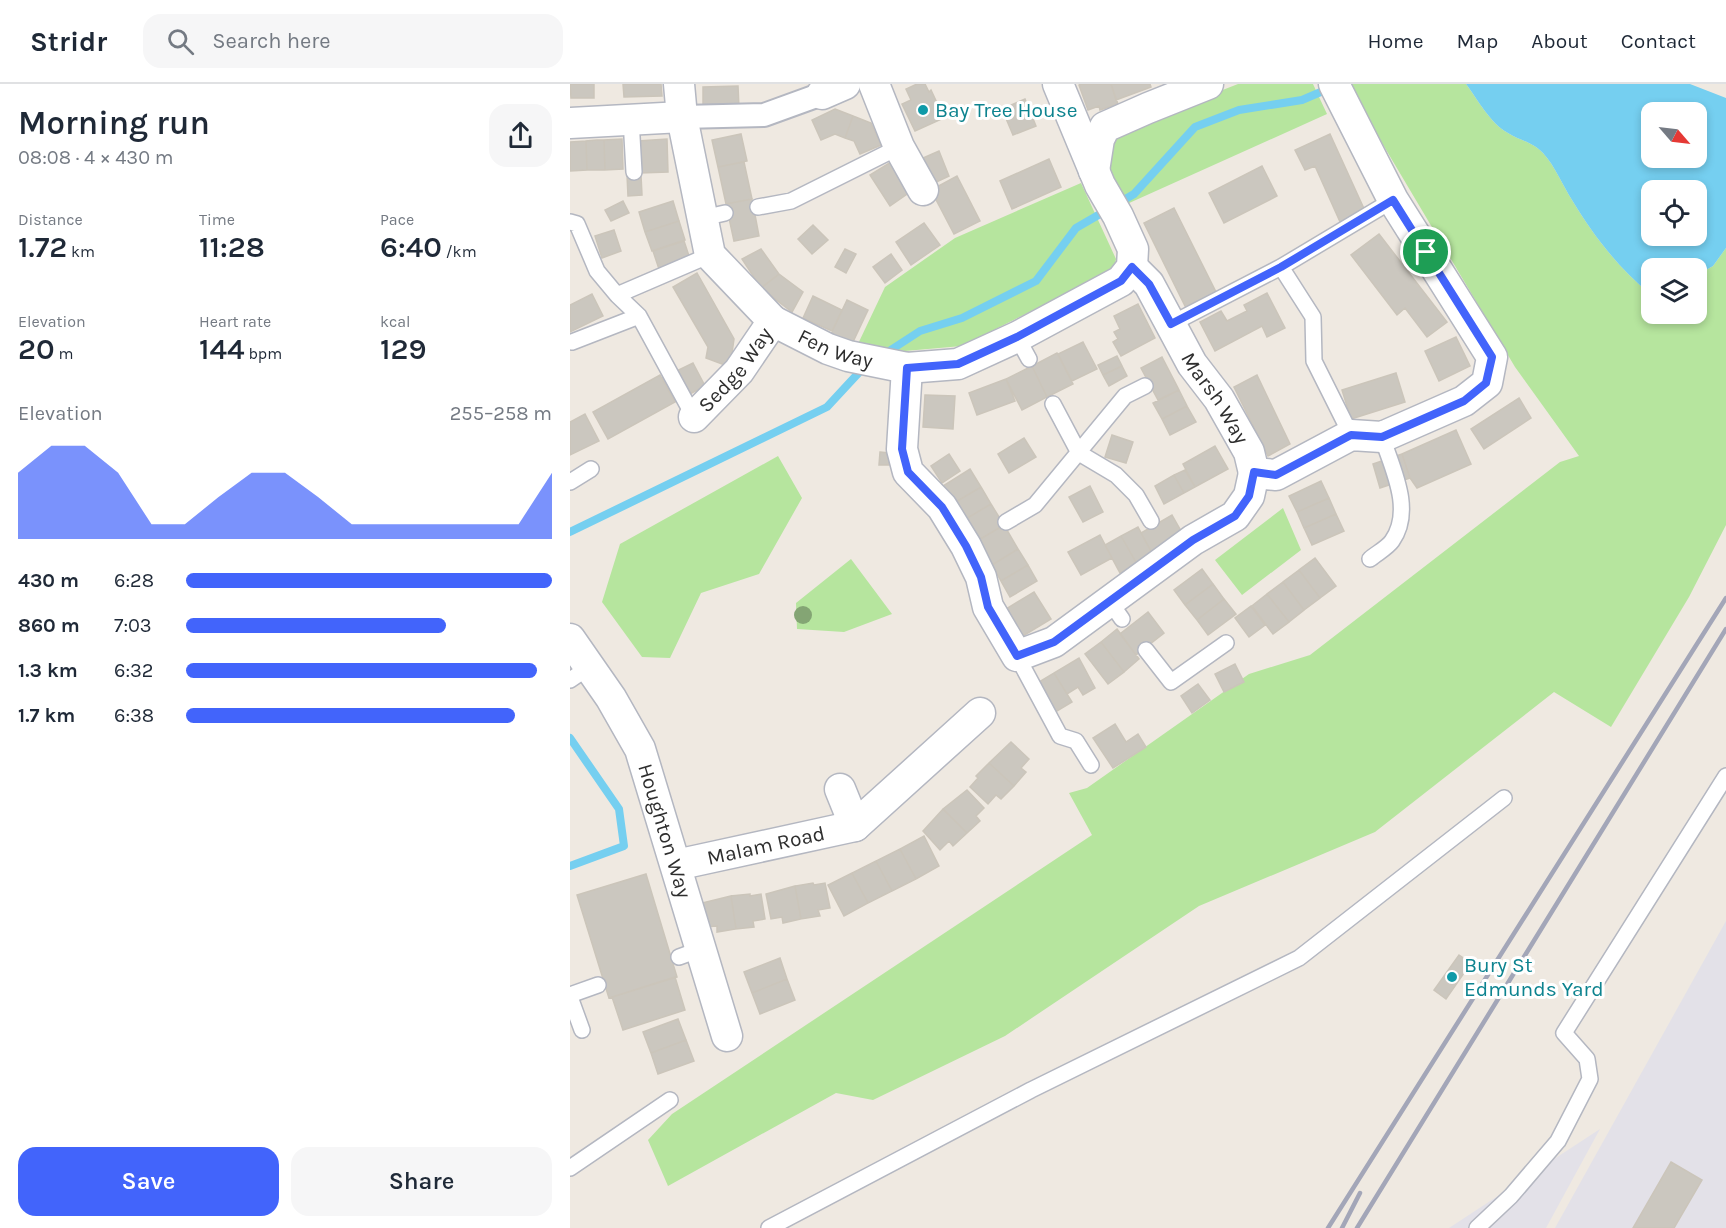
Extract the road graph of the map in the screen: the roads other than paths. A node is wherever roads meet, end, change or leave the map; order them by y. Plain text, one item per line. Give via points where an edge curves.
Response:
1 (679, 84) edge
2 (874, 84) edge
3 (1058, 84) edge
4 (1208, 84) edge
5 (837, 87) edge
6 (1338, 91) edge
7 (682, 117) junction
8 (631, 119) junction
9 (570, 123) edge
10 (899, 147) junction
11 (634, 172) dead end
12 (923, 190) dead end
13 (1106, 194) junction
14 (1393, 200) junction
15 (758, 207) dead end
16 (570, 222) edge
17 (710, 255) junction
18 (1132, 267) junction
19 (1281, 267) junction
20 (617, 295) junction
21 (639, 316) junction
22 (772, 321) junction
23 (1171, 324) junction
24 (572, 342) dead end
25 (897, 366) junction
26 (1145, 386) dead end
27 (1053, 404) dead end
28 (694, 417) joint
29 (1351, 435) junction
30 (1382, 437) junction
31 (1078, 453) junction
32 (591, 469) dead end
33 (1254, 472) junction
34 (570, 482) edge
35 (1151, 521) dead end
36 (1006, 522) dead end
37 (1370, 559) dead end
38 (570, 639) edge
39 (1226, 644) dead end
40 (1146, 650) dead end
41 (1017, 656) junction
42 (580, 673) edge
43 (980, 712) dead end
44 (1091, 765) dead end
45 (1726, 776) edge
46 (840, 789) dead end
47 (1504, 798) dead end
48 (855, 826) junction
49 (676, 865) junction
50 (598, 985) dead end
51 (570, 996) edge
52 (582, 1030) dead end
53 (727, 1036) dead end
54 (670, 1100) dead end
55 (570, 1168) edge
56 (769, 1228) edge
57 (1477, 1228) edge

1 - 7 street
2 - 10 street
3 - 13 street
4 - 13 street via 1105,127 1099,139
5 - 7 street via 764,115
6 - 14 street
7 - 8 street
7 - 17 street via 714,215
8 - 9 street
8 - 11 lane
10 - 12 street
10 - 15 lane via 791,201
13 - 18 street via 1133,249
14 - 19 lane
14 - 30 street via 1492,357 1486,383 1464,401
16 - 20 lane via 577,224 597,271
17 - 20 lane
17 - 22 street, Fen Way
18 - 23 street, Marsh Way via 1149,284
18 - 25 street, Fen Way via 1121,281 1023,348 958,364
19 - 23 lane
19 - 29 lane via 1313,317 1314,361
20 - 21 lane
21 - 24 lane
21 - 28 lane
22 - 25 street, Fen Way via 828,349
22 - 28 street, Sedge Way via 739,371
23 - 33 street, Marsh Way via 1192,364 1220,399 1249,452
25 - 41 street via 902,449 908,472 942,507 969,544 988,607
26 - 31 lane via 1125,396
27 - 31 lane
29 - 30 street
29 - 33 street via 1276,475
30 - 37 lane via 1401,496 1400,522 1392,542
31 - 35 lane via 1116,474 1136,495
31 - 36 lane via 1035,505
32 - 34 lane
33 - 41 street via 1249,496 1235,516 1168,553 1116,611
38 - 42 street, Houghton Way
39 - 40 lane via 1171,682
41 - 44 lane via 1060,736 1076,741
42 - 49 street, Houghton Way via 610,698 640,749
43 - 48 street
45 - 57 lane via 1564,1033 1587,1059 1590,1079 1558,1141 1511,1196
46 - 48 street, Malam Road
47 - 56 lane via 1299,958 1031,1090
48 - 49 street, Malam Road
49 - 53 street, Houghton Way via 690,953
50 - 51 lane
51 - 52 lane
54 - 55 lane

